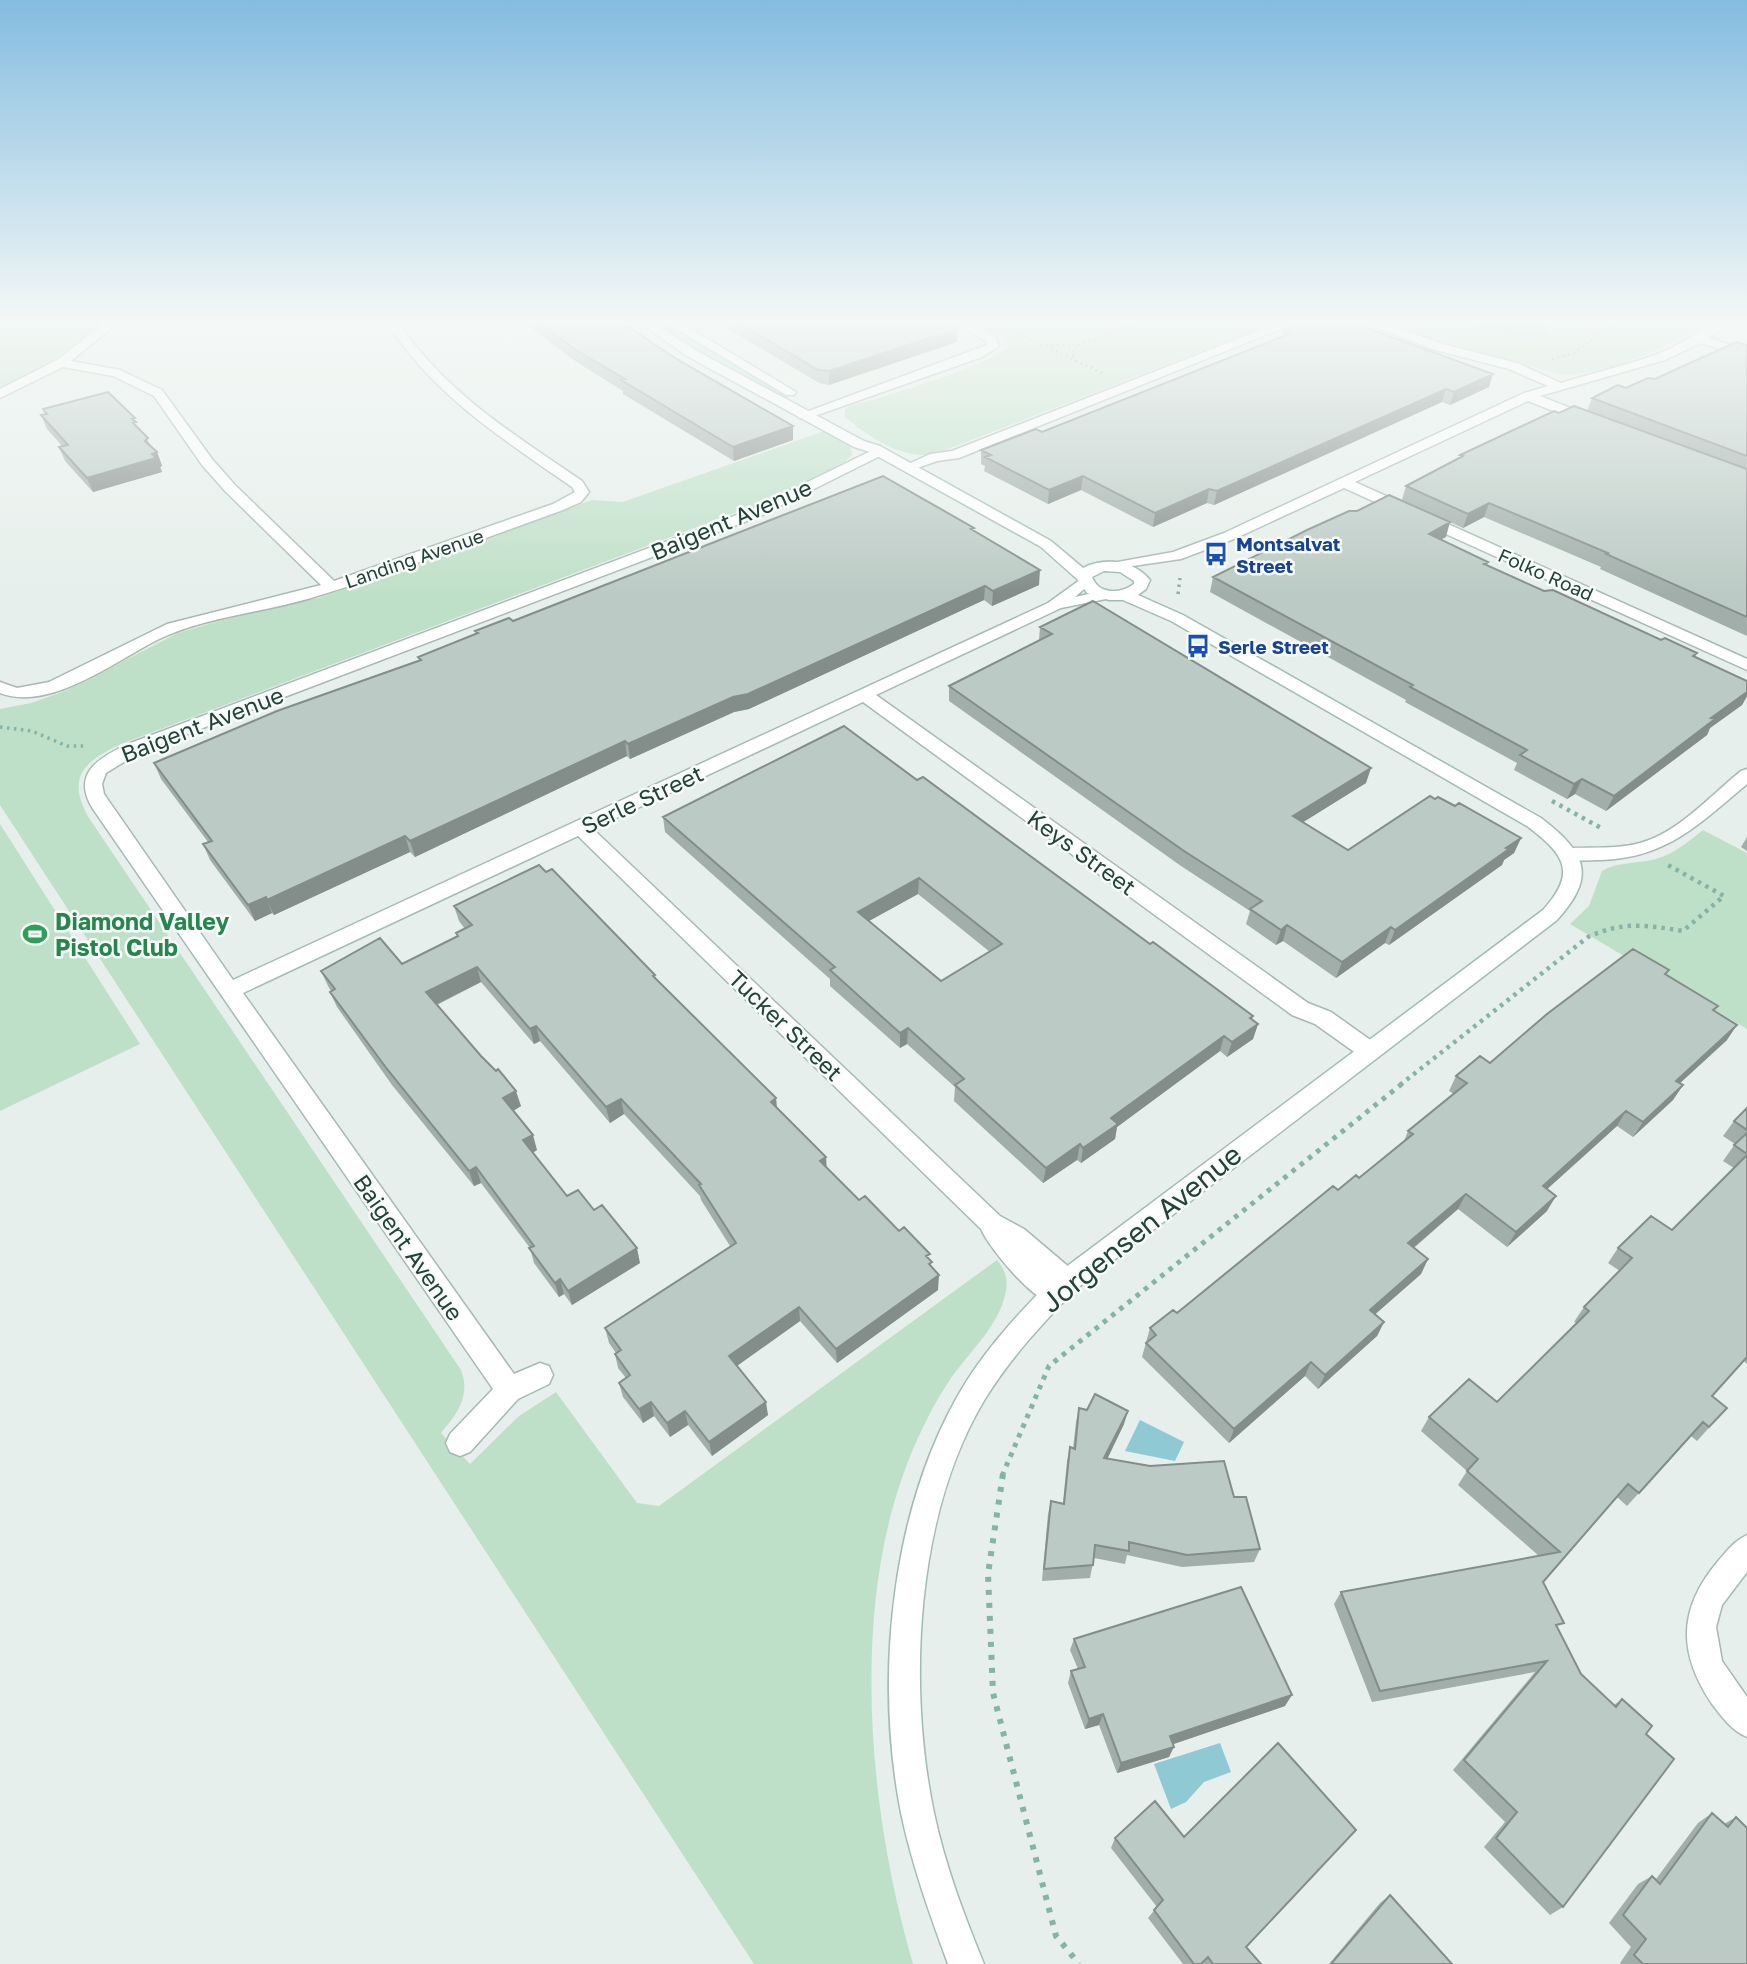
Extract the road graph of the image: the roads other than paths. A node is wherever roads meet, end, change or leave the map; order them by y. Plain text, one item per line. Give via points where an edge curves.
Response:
1 (171, 412) edge
2 (479, 412) edge
3 (798, 412) edge
4 (813, 412) edge
5 (825, 412) edge
6 (1062, 412) edge
7 (1495, 412) edge
8 (1568, 412) edge
9 (804, 415) junction
10 (1599, 424) edge
11 (874, 448) junction
12 (913, 470) junction
13 (1345, 483) junction
14 (1046, 544) junction
15 (1176, 556) junction
16 (1114, 566) junction
17 (1084, 579) junction
18 (1141, 583) junction
19 (331, 586) junction
20 (1106, 595) junction
21 (1125, 595) junction
22 (1054, 606) junction
23 (1177, 618) junction
24 (1747, 665) edge
25 (0, 687) edge
26 (865, 695) junction
27 (1747, 775) edge
28 (581, 828) junction
29 (1570, 854) junction
30 (230, 990) junction
31 (1363, 1054) junction
32 (1061, 1287) junction
33 (540, 1375) dead end
34 (509, 1390) junction
35 (460, 1443) dead end
36 (1747, 1550) edge
37 (1747, 1721) edge
38 (966, 1964) edge

1 - 19 street via 230,488
2 - 19 street, Landing Avenue via 582,492 558,507
3 - 9 street
4 - 9 street
5 - 11 street
6 - 12 street via 946,461
7 - 13 street
8 - 10 street
9 - 11 street
11 - 12 street
11 - 30 street, Baigent Avenue via 755,513 147,743 105,763 92,781 92,792
12 - 14 street
13 - 15 street
13 - 24 street, Folko Road
14 - 16 street
14 - 17 street
15 - 16 street
15 - 18 street
16 - 17 street, Serle Street via 1090,570
16 - 18 street via 1133,571
17 - 20 street via 1088,587
17 - 22 street, Serle Street
18 - 21 street
18 - 23 street
19 - 25 street, Landing Avenue via 184,623 43,690 16,694
20 - 21 street, Serle Street
20 - 22 street, Serle Street
21 - 23 street
22 - 26 street, Serle Street
23 - 29 street via 1496,799 1556,838
26 - 28 street, Serle Street
26 - 31 street, Keys Street via 1300,1009 1313,1026
27 - 29 street via 1650,846
28 - 30 street, Serle Street
28 - 32 street, Tucker Street via 991,1223 1004,1247
29 - 31 street, Jorgensen Avenue via 1575,869 1573,886 1564,902
30 - 34 street, Baigent Avenue
31 - 32 street, Jorgensen Avenue
32 - 38 street, Jorgensen Avenue via 1002,1351 953,1431 921,1523 906,1620 904,1669 919,1821
33 - 34 street
34 - 35 street
36 - 37 street via 1704,1610 1701,1637 1707,1665 1721,1691

